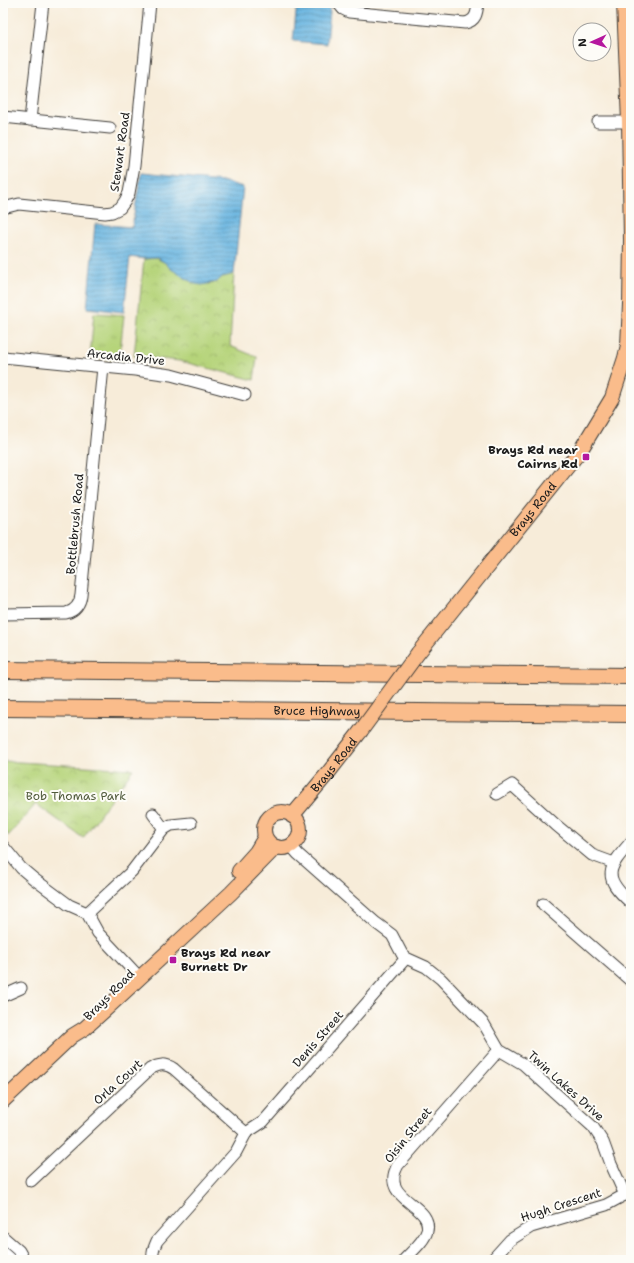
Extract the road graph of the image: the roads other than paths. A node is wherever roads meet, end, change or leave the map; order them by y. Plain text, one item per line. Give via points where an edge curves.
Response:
1 (43, 3) edge
2 (150, 3) edge
3 (338, 3) edge
4 (478, 3) edge
5 (624, 3) edge
6 (3, 117) edge
7 (30, 120) junction
8 (598, 122) dead end
9 (629, 122) junction
10 (110, 128) dead end
11 (3, 208) edge
12 (630, 305) edge
13 (629, 351) edge
14 (3, 357) edge
15 (103, 367) junction
16 (631, 379) edge
17 (245, 395) dead end
18 (612, 398) junction
19 (3, 614) edge
20 (3, 670) edge
21 (631, 676) edge
22 (3, 708) edge
23 (631, 714) edge
24 (497, 794) dead end
25 (152, 814) dead end
26 (292, 816) junction
27 (191, 823) dead end
28 (164, 828) junction
29 (266, 837) junction
30 (631, 842) edge
31 (3, 846) edge
32 (291, 846) junction
33 (276, 847) junction
34 (614, 862) junction
35 (631, 903) edge
36 (543, 904) dead end
37 (87, 913) junction
38 (406, 958) junction
39 (136, 974) junction
40 (631, 981) edge
41 (21, 988) dead end
42 (3, 995) edge
43 (499, 1050) junction
44 (3, 1101) edge
45 (246, 1133) junction
46 (31, 1181) dead end
47 (628, 1194) edge
48 (3, 1237) edge
49 (3, 1253) edge
50 (11, 1260) edge
51 (24, 1260) edge
52 (153, 1260) edge
53 (404, 1260) edge
54 (492, 1260) edge

1 - 7 street
2 - 11 street, Stewart Road via 134,166 129,193 123,205 105,213 19,204
3 - 4 street via 349,12 465,23 475,17
5 - 9 main road, Brays Road
6 - 7 street
7 - 10 street
8 - 9 street
9 - 12 main road, Brays Road
12 - 13 main road, Brays Road
13 - 18 main road, Brays Road
14 - 15 street, Arcadia Drive
15 - 17 street, Arcadia Drive via 171,374
15 - 19 street, Bottlebrush Road via 80,603 66,613
16 - 18 main road
18 - 26 main road, Brays Road, bridge via 580,451 418,653 360,732
20 - 21 highway
22 - 23 highway, Bruce Highway
24 - 34 street via 512,785 592,855
25 - 28 street
26 - 29 main road via 282,812 271,816 265,826
26 - 32 main road via 300,831
27 - 28 street
28 - 37 street via 132,872
29 - 33 main road
29 - 39 main road, Brays Road via 237,874
30 - 34 street
31 - 37 street via 34,879 69,905
32 - 33 main road
32 - 38 street via 392,935
33 - 39 main road, Brays Road via 231,893
34 - 35 street via 611,871 614,886
36 - 40 street
37 - 39 street via 98,933
38 - 43 street via 426,967 441,979 484,1024
38 - 45 street, Denis Street via 263,1122
39 - 44 main road, Brays Road via 85,1028 72,1036
41 - 42 street
43 - 47 street, Twin Lakes Drive via 523,1064 593,1128 603,1142 611,1164
43 - 53 street, Oisin Street via 394,1171 392,1178 397,1191 421,1213 428,1226 427,1232
45 - 46 street, Orla Court via 174,1068 163,1064 157,1065
45 - 52 street via 236,1152 157,1241 152,1254
47 - 54 street, Hugh Crescent via 606,1205 531,1227 510,1240
48 - 51 street via 19,1251
49 - 50 street

